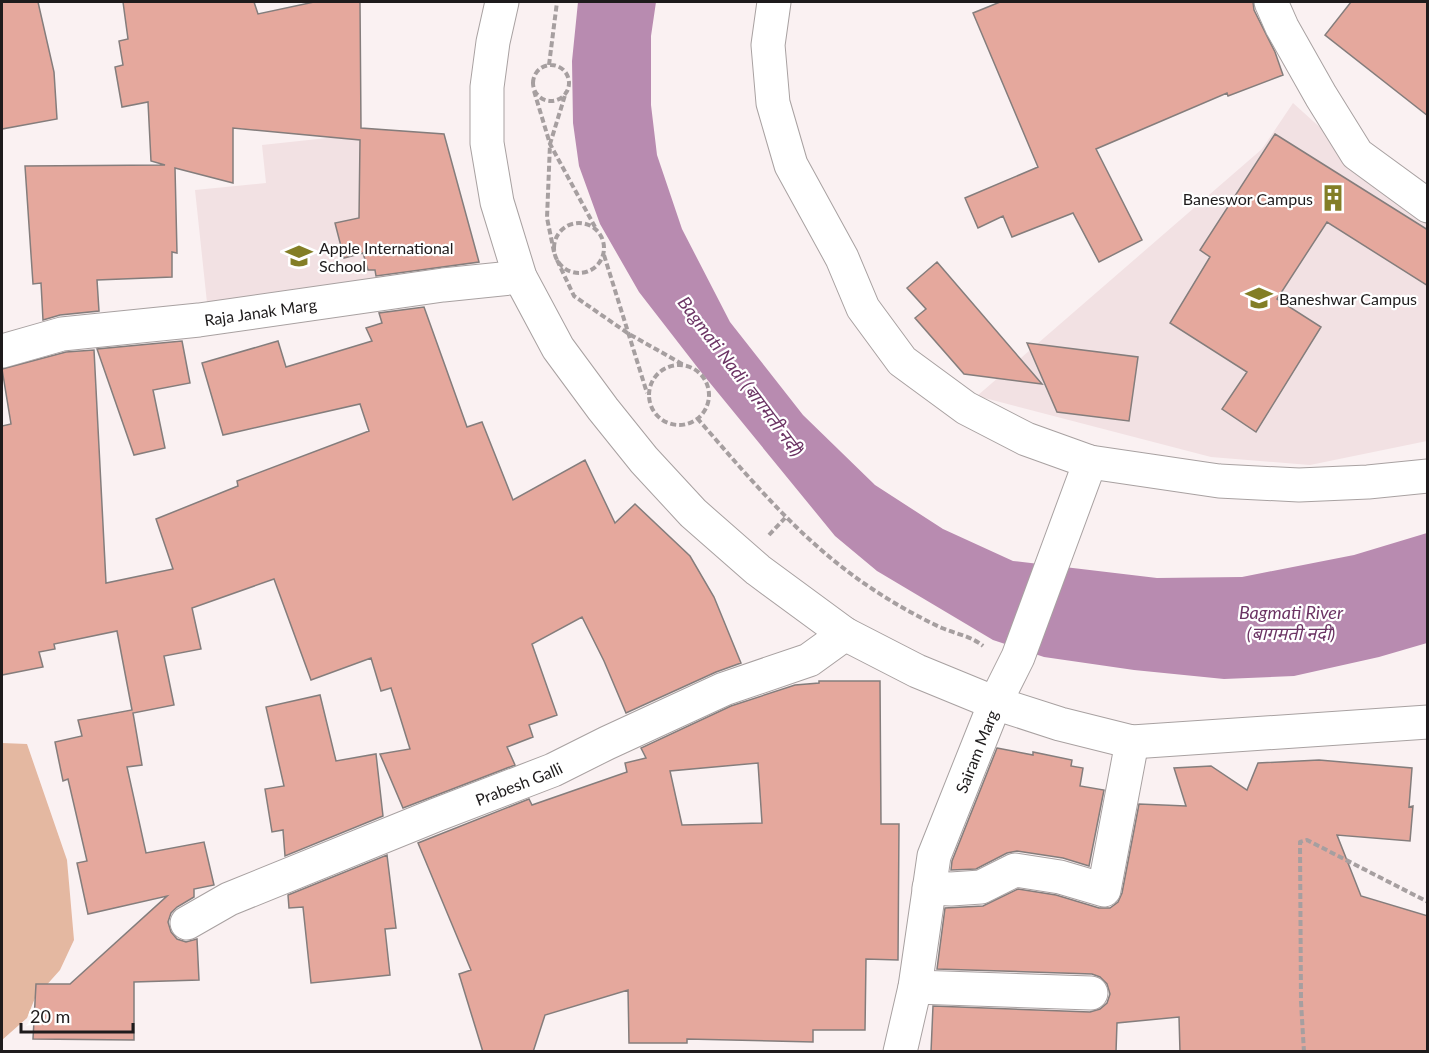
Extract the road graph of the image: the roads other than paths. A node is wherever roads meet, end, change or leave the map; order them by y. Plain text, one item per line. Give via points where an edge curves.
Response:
1 (502, 2) edge
2 (774, 2) edge
3 (1271, 2) edge
4 (1428, 206) edge
5 (520, 276) junction
6 (2, 351) edge
7 (1090, 462) junction
8 (1428, 476) edge
9 (845, 634) junction
10 (999, 694) junction
11 (1428, 722) edge
12 (1132, 742) junction
13 (929, 888) junction
14 (187, 923) dead end
15 (915, 987) junction
16 (1090, 993) dead end
17 (900, 1052) edge

1 - 5 street via 487,87 488,143 497,202
2 - 7 street via 768,45 773,103 791,165 842,258 863,308 902,361 966,408 1026,440
3 - 4 street via 1357,154
5 - 6 street, Raja Janak Marg via 199,320 62,334
5 - 9 street via 558,348 644,460 693,513 746,560
7 - 8 street via 1219,481 1299,485
7 - 10 street, Sairam Marg via 1018,657
9 - 10 street via 917,670
9 - 14 street, Prabesh Galli via 809,660 724,689 553,770 229,899
10 - 12 street via 1060,724
10 - 13 street, Sairam Marg via 934,856
11 - 12 street
12 - 13 street via 1104,890 1060,877 1015,870 981,886
13 - 15 street, Sairam Marg
15 - 16 street
15 - 17 street, Sairam Marg

